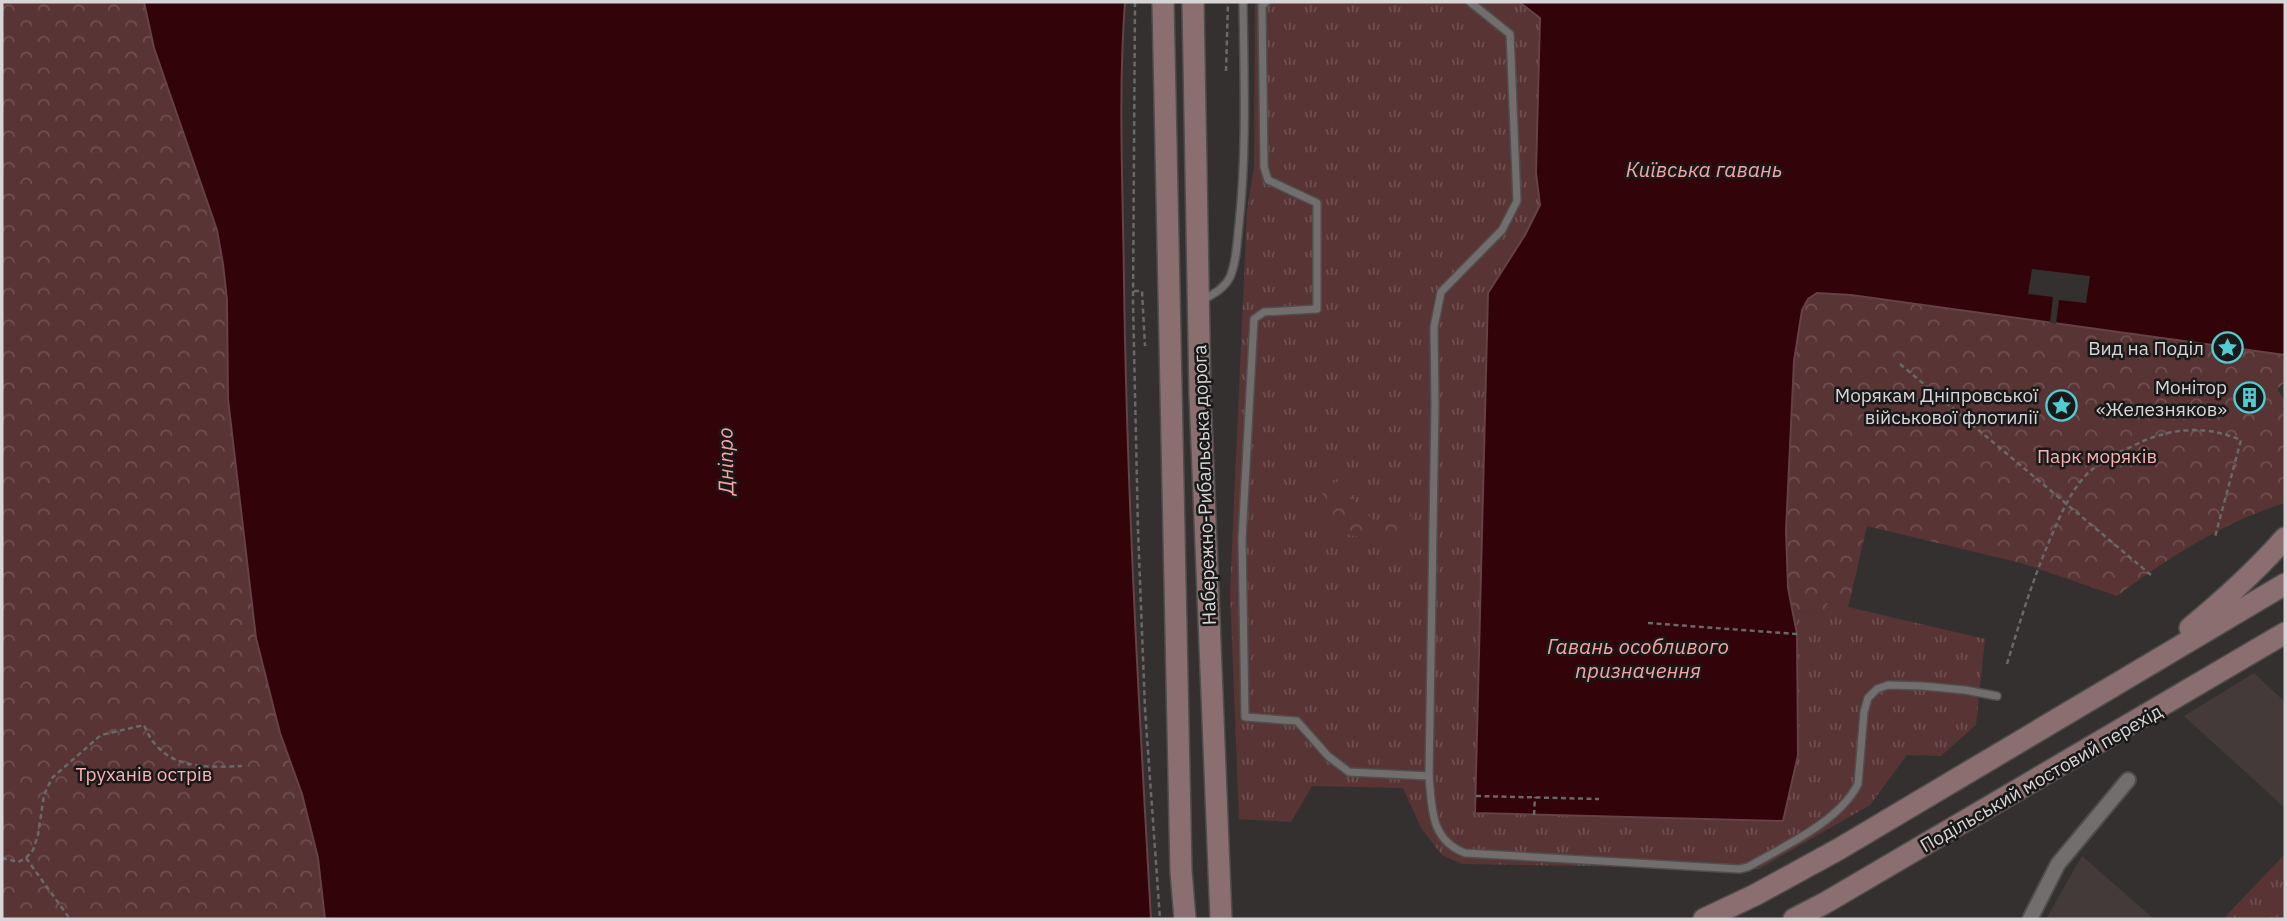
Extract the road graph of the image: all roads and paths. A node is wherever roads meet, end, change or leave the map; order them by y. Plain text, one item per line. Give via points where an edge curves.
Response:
1 (1135, 2) edge
2 (1163, 2) edge
3 (1193, 2) edge
4 (1228, 2) edge
5 (1243, 2) edge
6 (1266, 2) edge
7 (1470, 2) edge
8 (1226, 71) dead end
9 (1133, 291) junction
10 (1198, 303) junction
11 (1144, 346) dead end
12 (1900, 364) dead end
13 (2066, 503) junction
14 (2216, 537) dead end
15 (2285, 538) edge
16 (2151, 575) dead end
17 (2285, 584) edge
18 (1648, 623) dead end
19 (2285, 633) edge
20 (1797, 634) dead end
21 (2007, 664) dead end
22 (2127, 679) junction
23 (1997, 696) dead end
24 (242, 766) dead end
25 (1429, 776) junction
26 (2128, 780) dead end
27 (1476, 796) dead end
28 (1535, 797) junction
29 (1599, 799) dead end
30 (1534, 815) dead end
31 (2, 858) edge
32 (26, 858) junction
33 (70, 919) edge
34 (1160, 919) edge
35 (1185, 919) edge
36 (1221, 919) edge
37 (1704, 919) edge
38 (1794, 919) edge
39 (2030, 919) edge

1 - 9 path
2 - 35 main road, Набережно-Рибальська дорога
3 - 10 main road, Набережно-Рибальська дорога
4 - 8 path
5 - 10 lane via 1243,154 1234,262 1221,290
6 - 25 lane via 1262,6 1264,167 1268,180 1317,203 1317,309 1264,312 1254,319 1242,539 1245,718 1297,721 1349,772
7 - 25 lane via 1510,34 1517,201 1502,230 1441,292 1434,327
9 - 11 path via 1142,291
9 - 34 path via 1145,709
10 - 36 main road, Набережно-Рибальська дорога
12 - 13 path
13 - 14 path via 2088,473 2119,452 2186,429 2220,431 2241,440
13 - 16 path
13 - 21 path via 2037,567
15 - 22 main road, Подільський мостовий перехід via 2217,606
17 - 22 main road, Подільський мостовий перехід
18 - 20 path
19 - 38 main road, Подільський мостовий перехід
22 - 37 main road, Подільський мостовий перехід via 1839,849
23 - 25 lane via 1922,686 1877,689 1867,702 1858,785 1852,796 1820,824 1739,869 1465,853 1447,843 1436,825
24 - 32 path via 200,767 177,761 155,745 144,725 101,735 52,778 44,794 38,835
26 - 39 street via 2058,864
27 - 28 path
28 - 29 path
28 - 30 path
31 - 32 path via 18,862
32 - 33 path

